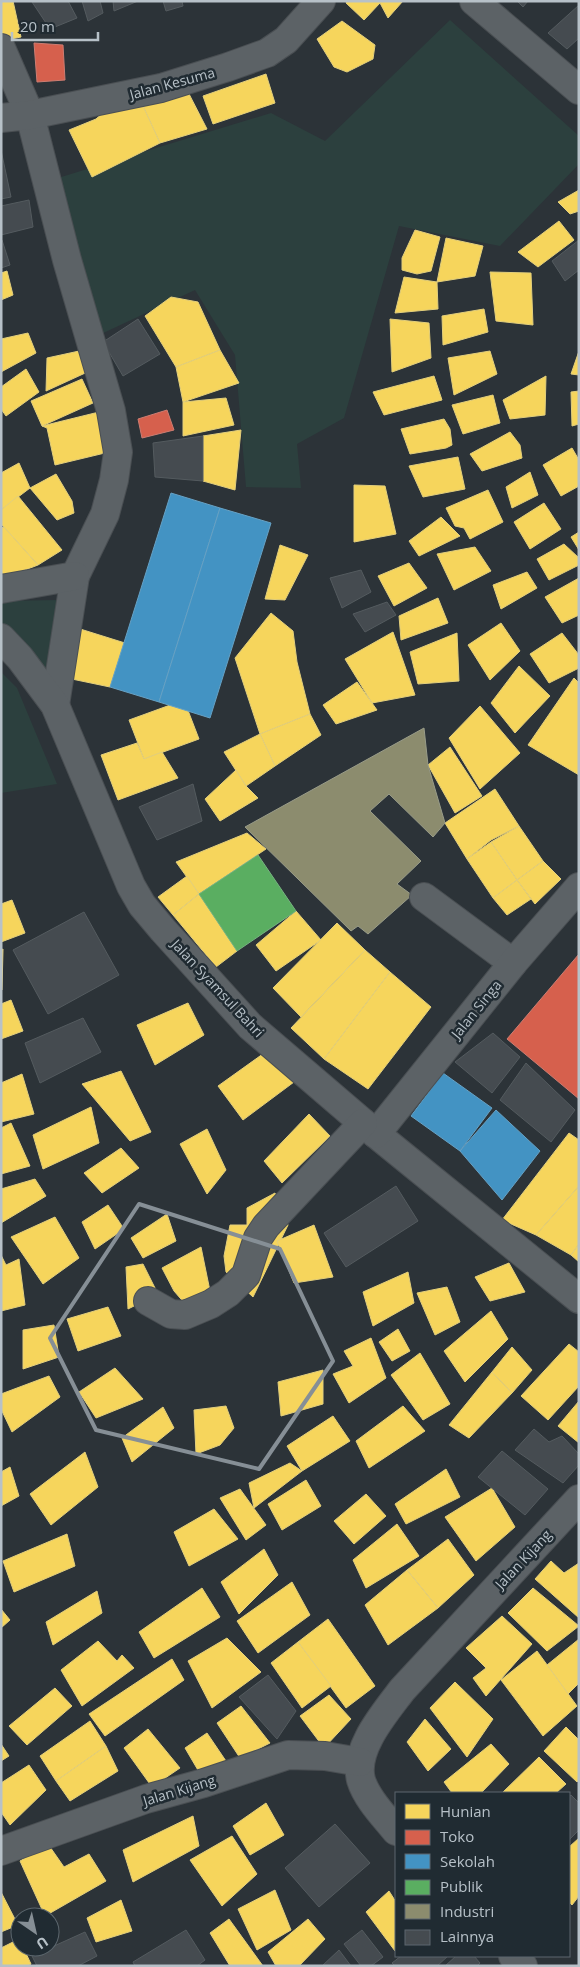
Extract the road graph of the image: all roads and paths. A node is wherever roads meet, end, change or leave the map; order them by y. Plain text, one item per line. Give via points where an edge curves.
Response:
1 (321, 1) edge
2 (474, 1) edge
3 (1, 48) edge
4 (579, 90) edge
5 (30, 115) junction
6 (1, 118) edge
7 (75, 576) junction
8 (1, 589) edge
9 (1, 638) edge
10 (55, 706) junction
11 (579, 887) edge
12 (424, 897) dead end
13 (513, 963) junction
14 (370, 1128) junction
15 (579, 1299) edge
16 (148, 1300) dead end
17 (579, 1499) edge
18 (360, 1762) junction
19 (395, 1830) edge
20 (1, 1851) edge
21 (514, 1957) edge
22 (523, 1966) edge

1 - 5 street, Jalan Kesuma via 286,40 267,52 228,68 160,88
2 - 4 street
3 - 5 street
5 - 6 street, Jalan Kesuma
5 - 7 street via 67,260 111,411 118,452 105,514
7 - 8 street
7 - 10 street
9 - 10 street, Jalan Syamsul Bahri
10 - 14 street, Jalan Syamsul Bahri via 142,906 250,1026
11 - 13 street, Jalan Singa
12 - 13 street
13 - 14 street, Jalan Singa
14 - 15 street, Jalan Syamsul Bahri
14 - 16 street, Jalan Singa via 266,1226 258,1238 246,1275 228,1293 185,1315 171,1314
17 - 18 street, Jalan Kijang via 402,1690 378,1723
18 - 19 street via 361,1780 373,1802
18 - 20 street, Jalan Kijang via 325,1756 288,1755 146,1799
21 - 22 street

